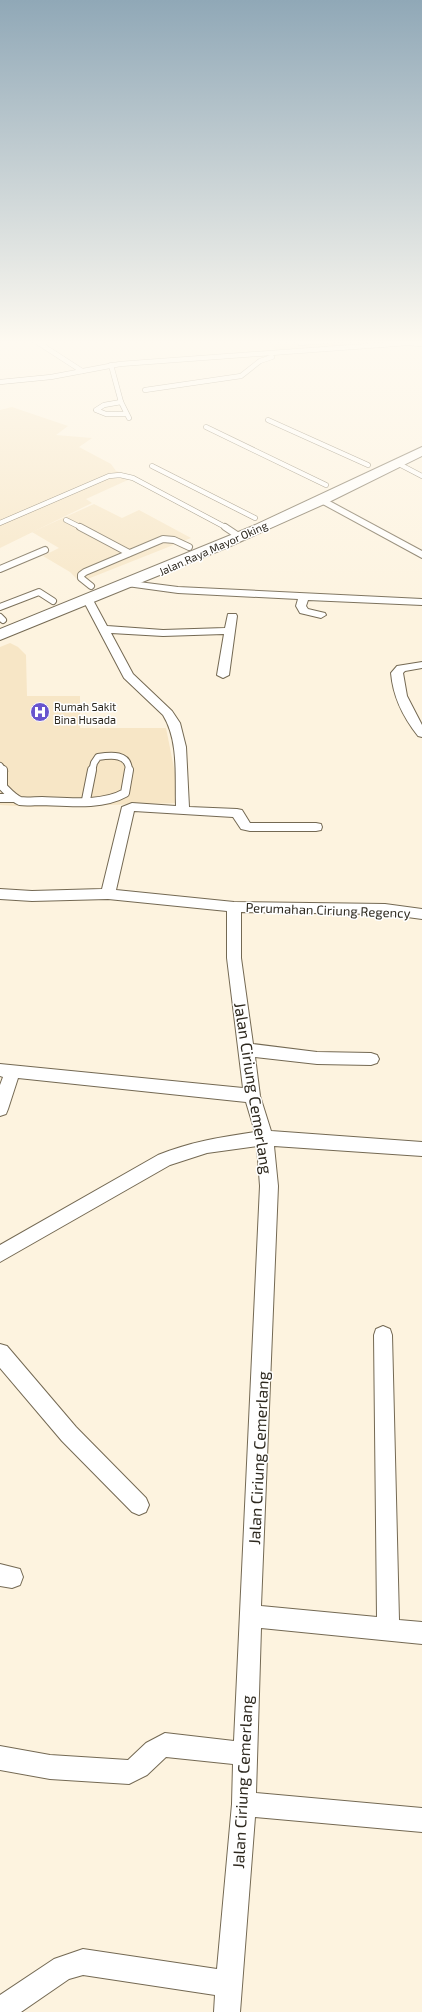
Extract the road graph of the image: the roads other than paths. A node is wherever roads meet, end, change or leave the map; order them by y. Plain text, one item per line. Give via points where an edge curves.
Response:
1 (220, 434) edge
2 (299, 434) edge
3 (422, 439) edge
4 (420, 453) edge
5 (397, 463) junction
6 (368, 465) junction
7 (152, 466) dead end
8 (422, 476) edge
9 (326, 485) junction
10 (322, 500) junction
11 (256, 518) junction
12 (66, 520) dead end
13 (0, 523) edge
14 (235, 534) junction
15 (416, 542) dead end
16 (405, 545) junction
17 (189, 547) junction
18 (45, 550) dead end
19 (129, 553) junction
20 (422, 555) edge
21 (0, 569) edge
22 (130, 584) junction
23 (90, 593) junction
24 (304, 597) junction
25 (422, 602) edge
26 (49, 607) junction
27 (321, 615) dead end
28 (1, 616) edge
29 (232, 616) dead end
30 (103, 629) junction
31 (229, 631) junction
32 (0, 635) edge
33 (422, 665) edge
34 (223, 675) dead end
35 (422, 733) edge
36 (0, 766) edge
37 (2, 787) edge
38 (0, 798) edge
39 (14, 798) junction
40 (86, 800) junction
41 (183, 811) junction
42 (316, 827) dead end
43 (0, 894) edge
44 (108, 894) junction
45 (234, 907) junction
46 (422, 914) edge
47 (247, 1050) junction
48 (371, 1059) dead end
49 (6, 1072) edge
50 (252, 1096) junction
51 (0, 1109) edge
52 (265, 1138) junction
53 (422, 1150) edge
54 (0, 1254) edge
55 (383, 1335) dead end
56 (0, 1353) edge
57 (139, 1505) dead end
58 (250, 1616) junction
59 (388, 1630) junction
60 (422, 1633) edge
61 (245, 1754) junction
62 (0, 1758) edge
63 (244, 1804) junction
64 (422, 1820) edge
65 (228, 1984) junction
66 (4, 2012) edge
67 (227, 2012) edge

1 - 9 lane
2 - 6 lane
3 - 6 main road, Jalan Raya Mayor Oking
4 - 5 main road, Jalan Raya Mayor Oking
5 - 8 lane
5 - 10 main road, Jalan Raya Mayor Oking
6 - 9 main road, Jalan Raya Mayor Oking
7 - 11 lane
9 - 11 main road, Jalan Raya Mayor Oking
10 - 14 main road, Jalan Raya Mayor Oking
10 - 16 street
11 - 14 main road, Jalan Raya Mayor Oking
12 - 19 lane
13 - 14 lane via 109,476 118,475 133,478
14 - 17 main road, Jalan Raya Mayor Oking
14 - 22 main road, Jalan Raya Mayor Oking
15 - 16 street
16 - 20 street
17 - 19 lane via 167,539
17 - 23 main road, Jalan Raya Mayor Oking
18 - 21 lane
19 - 23 lane via 82,573 81,578
22 - 23 main road, Jalan Raya Mayor Oking
22 - 24 street via 178,590
23 - 26 main road, Jalan Raya Mayor Oking
23 - 30 street
24 - 25 street
24 - 27 street via 301,606 304,611
26 - 28 main road, Jalan Raya Mayor Oking
26 - 32 main road, Jalan Raya Mayor Oking
29 - 31 street
30 - 31 street via 163,633
30 - 41 street via 128,676 168,713 174,722 180,747
31 - 34 street
33 - 35 street via 401,668 397,673 411,717
36 - 37 lane via 4,771
37 - 39 lane
38 - 39 lane
39 - 40 lane via 21,801
40 - 40 lane via 108,800 122,796 130,767 127,760 122,756 98,757 94,763
41 - 42 street via 238,813 246,826 250,827
41 - 44 street via 136,806 127,810
43 - 44 street, Perumahan Ciriung Regency
44 - 45 street, Perumahan Ciriung Regency
45 - 46 street, Perumahan Ciriung Regency via 385,909
45 - 47 street, Jalan Ciriung Cemerlang via 234,958
47 - 48 street via 317,1058
47 - 50 street, Jalan Ciriung Cemerlang
49 - 50 street
49 - 51 street
50 - 52 street, Jalan Ciriung Cemerlang
52 - 53 street
52 - 54 street via 207,1146 164,1160
52 - 58 street, Jalan Ciriung Cemerlang via 269,1193
55 - 59 street
56 - 57 street via 69,1434
58 - 59 street
58 - 61 street, Jalan Ciriung Cemerlang
59 - 60 street
61 - 62 street via 165,1745 147,1756 137,1770 129,1772 50,1767
61 - 63 street, Jalan Ciriung Cemerlang
63 - 64 street
63 - 65 street, Jalan Ciriung Cemerlang
65 - 66 street via 83,1962 63,1968 8,2005
65 - 67 street, Jalan Ciriung Cemerlang

